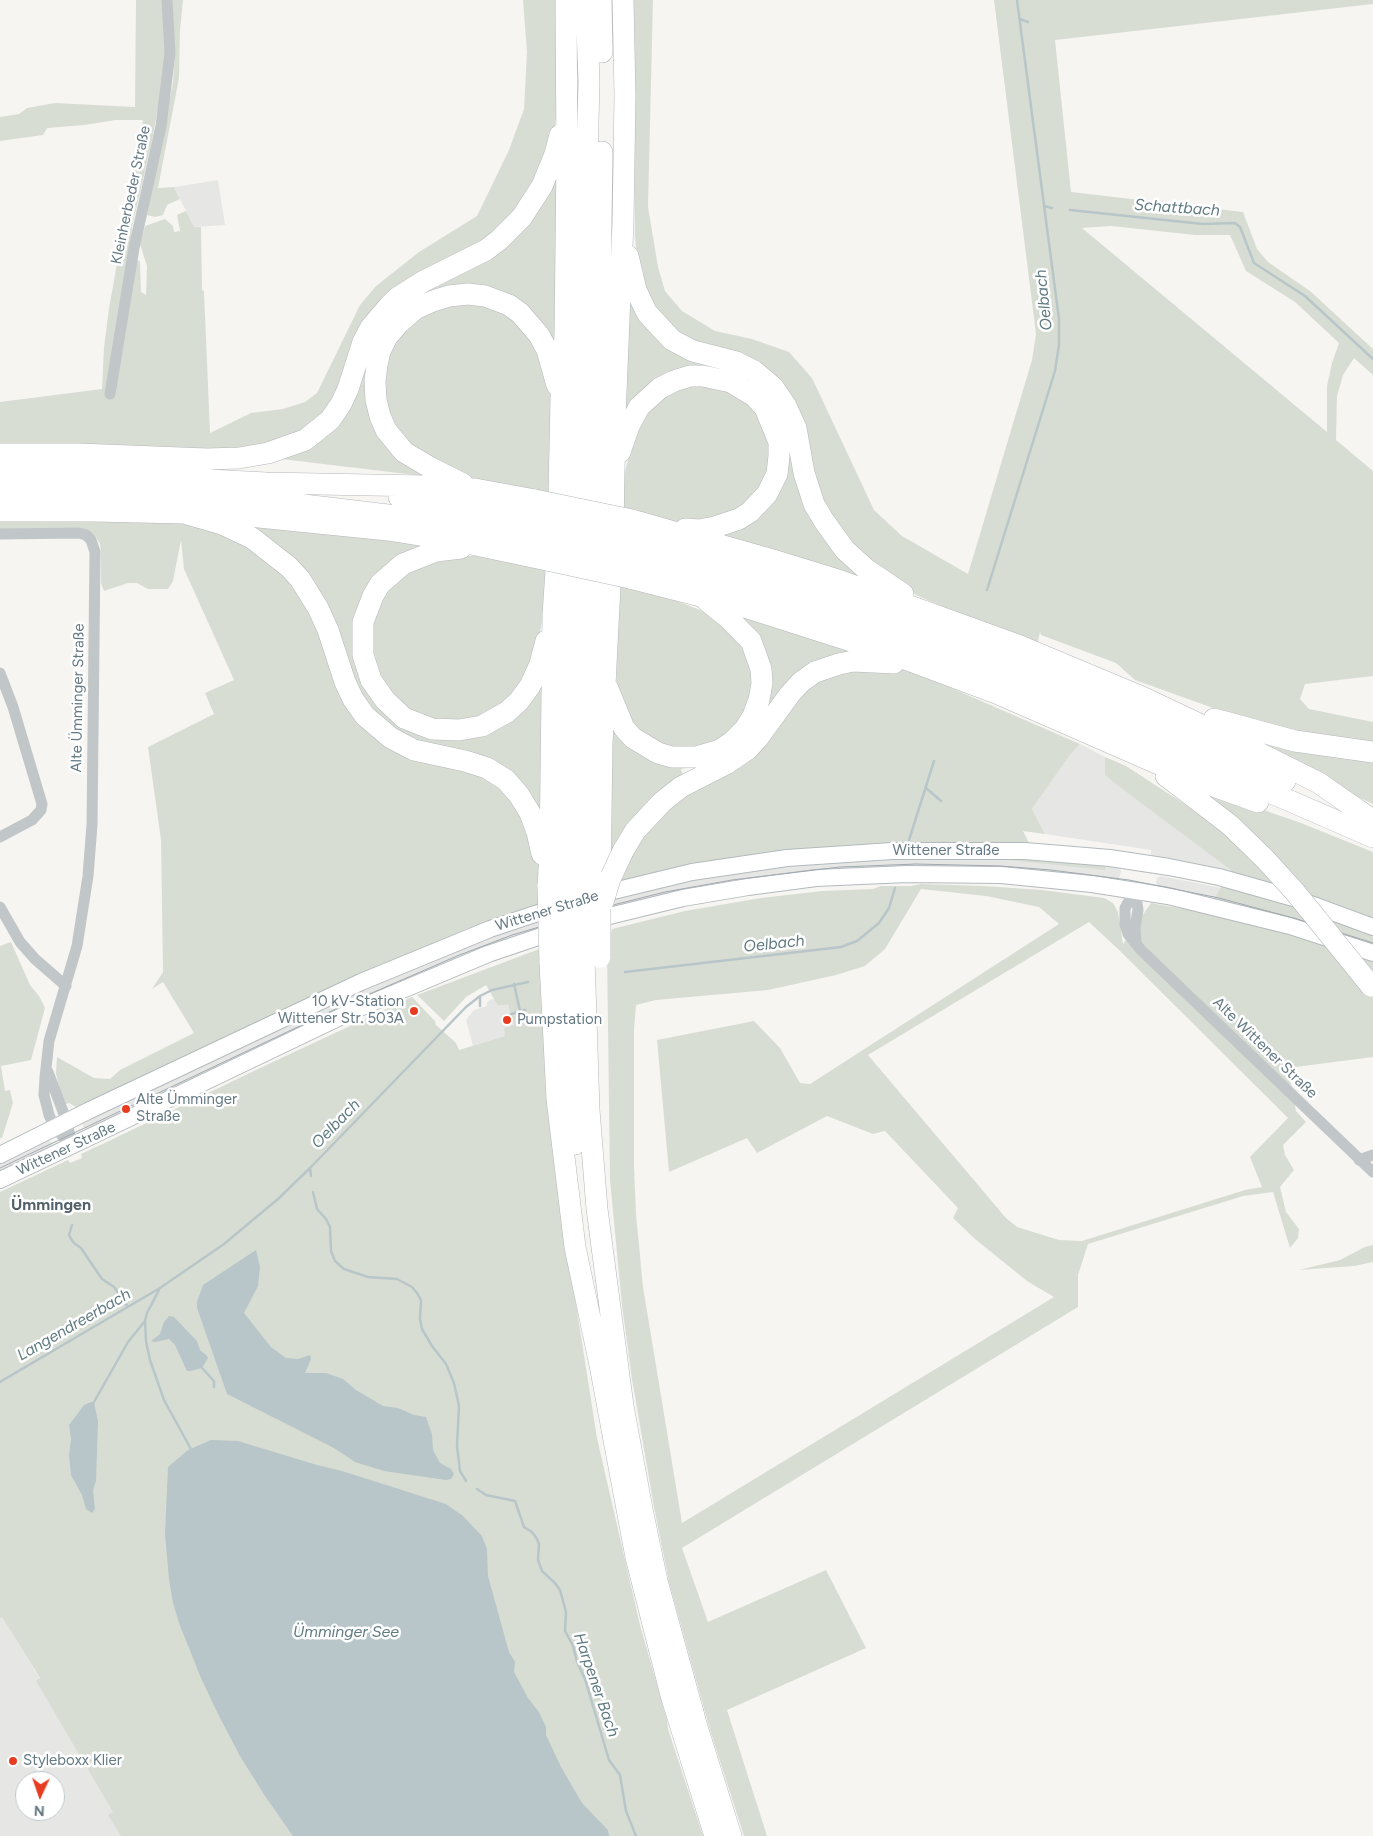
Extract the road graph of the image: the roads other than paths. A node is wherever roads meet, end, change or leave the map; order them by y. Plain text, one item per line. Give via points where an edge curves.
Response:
1 (167, 0) edge
2 (566, 0) edge
3 (586, 0) edge
4 (601, 0) edge
5 (623, 0) edge
6 (567, 108) junction
7 (622, 222) junction
8 (110, 394) dead end
9 (561, 398) junction
10 (0, 454) edge
11 (0, 473) edge
12 (613, 480) junction
13 (266, 483) junction
14 (475, 489) junction
15 (0, 492) edge
16 (0, 511) edge
17 (187, 514) junction
18 (534, 529) junction
19 (0, 534) edge
20 (631, 549) junction
21 (498, 550) junction
22 (700, 597) junction
23 (553, 614) junction
24 (956, 622) junction
25 (1005, 669) junction
26 (0, 672) edge
27 (951, 675) junction
28 (605, 678) junction
29 (1133, 723) junction
30 (1373, 752) edge
31 (1370, 818) edge
32 (0, 837) edge
33 (1373, 837) edge
34 (1373, 841) edge
35 (1140, 862) junction
36 (569, 885) junction
37 (1135, 890) junction
38 (0, 907) edge
39 (600, 914) junction
40 (1373, 927) edge
41 (1373, 953) edge
42 (575, 959) junction
43 (66, 986) junction
44 (1372, 988) edge
45 (61, 1125) junction
46 (72, 1146) junction
47 (0, 1155) edge
48 (1373, 1155) edge
49 (1359, 1160) junction
50 (1373, 1172) edge
51 (0, 1180) edge
52 (714, 1836) edge
53 (731, 1836) edge

1 - 8 street, Kleinherbeder Straße via 170,53 160,126 134,248
2 - 6 highway
3 - 36 highway via 589,81 571,636
4 - 36 highway via 600,292 586,670
5 - 7 highway
6 - 9 highway via 565,334
6 - 10 highway via 556,154 533,202 522,217 486,250 424,281 389,306 364,342 341,404 330,420 305,440 268,454 239,458
7 - 12 highway
7 - 24 highway via 636,290 660,328 672,340 693,351 736,362 754,371 773,387 786,406 796,428 804,474 814,504 844,550 906,596
9 - 14 highway via 547,350 539,335 525,317 508,305 485,296 449,296 415,309 399,323 380,351 375,381 376,400 386,430 404,452 416,460
9 - 23 highway
11 - 13 highway via 159,476
12 - 20 highway via 629,426 639,407 660,388 690,376 732,382 754,396 765,408 778,442 777,474 767,494 750,512 728,524 700,530 682,529
12 - 28 highway
13 - 14 highway
13 - 18 highway via 477,508
14 - 18 highway
15 - 18 highway via 183,495 270,501
16 - 17 highway
17 - 21 highway via 228,514 388,530
17 - 36 highway via 222,524 252,538 278,557 300,579 318,608 345,682 365,716 391,738 414,750 487,768 506,780 519,794 537,832
18 - 20 highway, bridge
18 - 20 highway, bridge
18 - 21 highway
19 - 43 street, Alte Ümminger Straße via 79,533 91,540 95,552 91,842 77,946
20 - 22 highway
20 - 24 highway via 773,560
20 - 25 highway via 932,650
21 - 23 highway via 461,548 436,551 403,564 380,584 363,622 362,646 366,669 385,700 404,718 432,729 459,730 496,720 519,701 530,686 540,664
22 - 27 highway via 748,608
22 - 28 highway via 742,630 751,641 761,669 762,683 753,716 732,742 708,755 696,757 658,754 624,728
23 - 36 highway via 550,853
24 - 25 highway
25 - 27 highway
25 - 29 highway
25 - 29 highway
26 - 32 street via 42,804 32,820
27 - 39 highway, bridge via 870,661 839,664 815,672 790,694 748,749 681,788 662,802 635,831 610,879
28 - 36 highway
29 - 30 highway via 1251,730 1295,741
29 - 31 highway via 1239,743 1319,783
29 - 33 highway
29 - 34 highway via 1186,776
29 - 44 highway, bridge via 1202,802 1265,858
35 - 37 main road
35 - 40 main road, Wittener Straße via 1267,890
35 - 45 main road, Wittener Straße via 1025,851 839,854 724,867 618,889 532,914 392,968
36 - 39 highway, bridge
36 - 42 highway, bridge
37 - 41 main road, Wittener Straße via 1250,915
37 - 46 main road, Wittener Straße via 1001,876 862,875 748,887 642,907 524,940 444,972 348,1013
37 - 49 street, Alte Wittener Straße via 1125,908 1125,925 1137,945
38 - 43 street via 34,959
39 - 42 highway, bridge
42 - 52 highway via 575,1146 600,1365 638,1566
42 - 53 highway via 597,1209 623,1406 658,1580 694,1718
43 - 45 street, Alte Ümminger Straße via 49,1041 46,1066
45 - 46 street, Alte Ümminger Straße
45 - 47 main road, Wittener Straße
46 - 51 main road, Wittener Straße
48 - 49 street
49 - 50 street, Alte Wittener Straße

